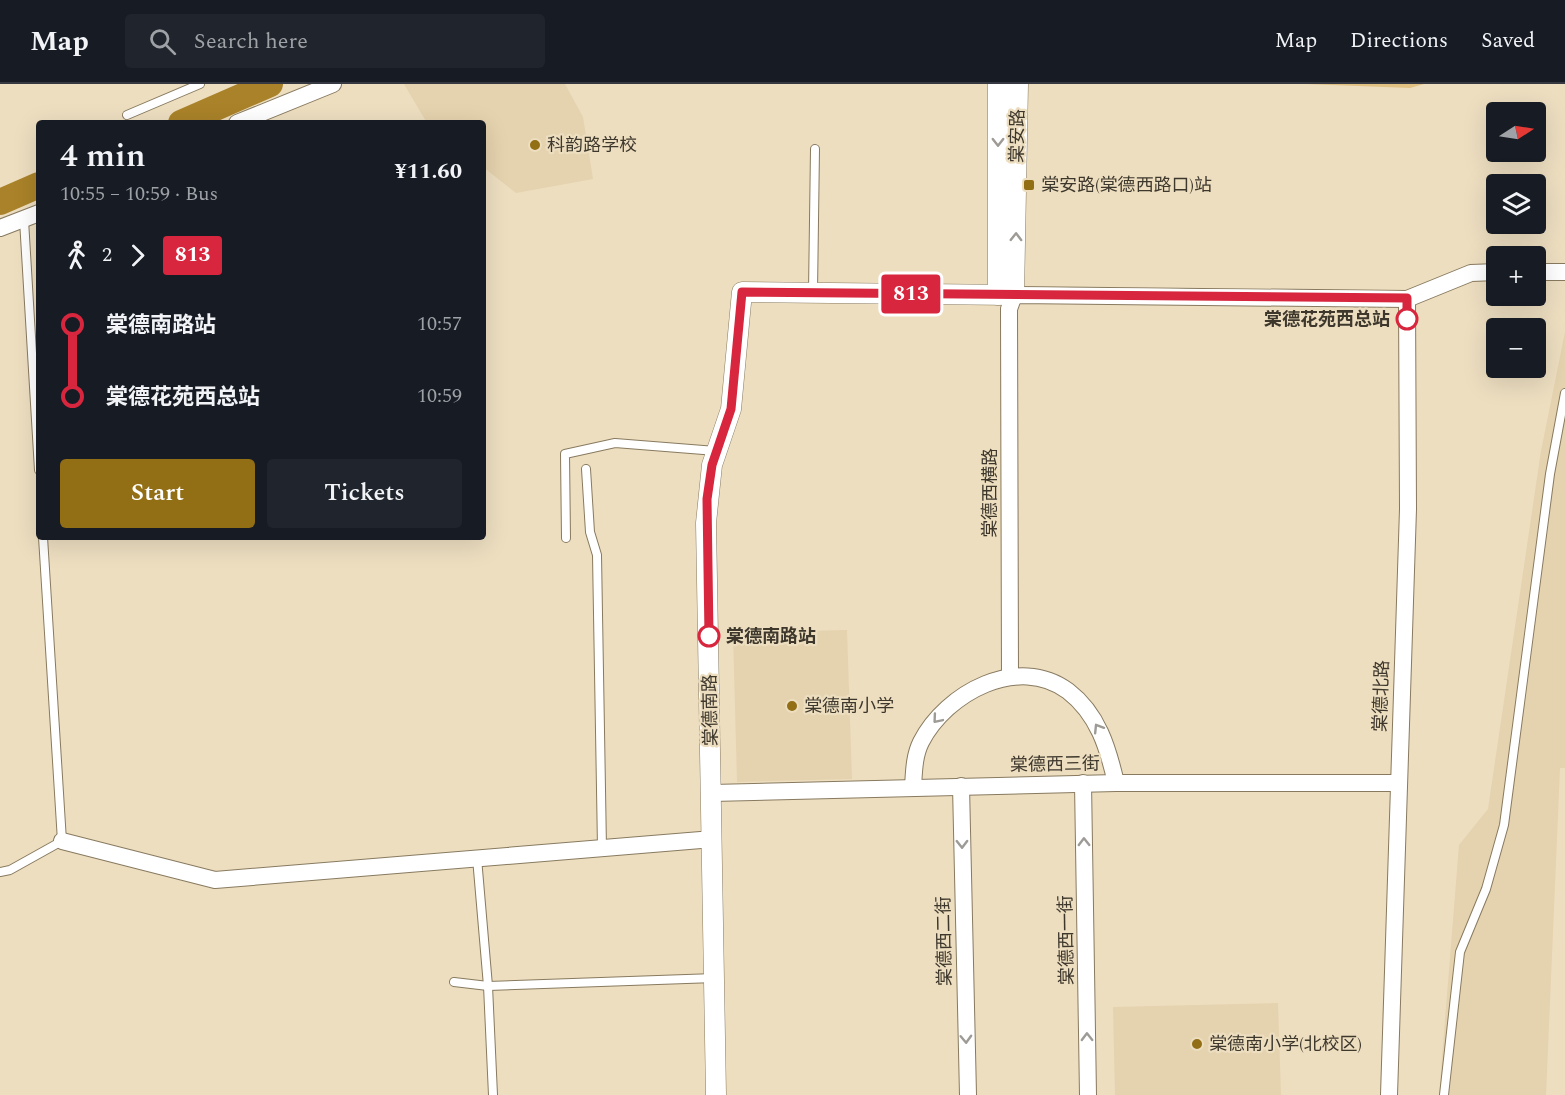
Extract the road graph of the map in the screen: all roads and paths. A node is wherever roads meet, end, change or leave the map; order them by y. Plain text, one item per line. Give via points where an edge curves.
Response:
1 (200, 84) edge
2 (333, 84) edge
3 (998, 84) edge
4 (1018, 84) edge
5 (127, 115) dead end
6 (244, 120) edge
7 (815, 149) dead end
8 (31, 216) edge
9 (0, 228) edge
10 (1486, 272) edge
11 (1546, 272) edge
12 (1565, 272) edge
13 (813, 293) junction
14 (1407, 298) junction
15 (1007, 300) junction
16 (36, 375) edge
17 (1565, 393) edge
18 (717, 451) junction
19 (586, 469) dead end
20 (566, 538) dead end
21 (43, 540) edge
22 (1010, 677) junction
23 (1083, 783) junction
24 (1116, 783) junction
25 (1398, 783) junction
26 (961, 786) junction
27 (913, 787) junction
28 (712, 793) junction
29 (713, 839) junction
30 (62, 841) junction
31 (602, 848) junction
32 (477, 858) junction
33 (0, 872) edge
34 (715, 978) junction
35 (454, 982) dead end
36 (488, 986) junction
37 (493, 1095) edge
38 (716, 1095) edge
39 (968, 1095) edge
40 (1088, 1095) edge
41 (1389, 1095) edge
42 (1444, 1095) edge

1 - 5 lane
2 - 6 street
3 -> 15 street, 棠安路
15 -> 4 street, 棠安路
7 - 13 lane
8 - 9 street
8 - 16 lane
10 - 14 street via 1471,273
11 - 12 street
13 - 15 street
13 - 18 street, 棠德南路 via 742,292 731,409
14 - 15 street
14 - 25 street, 棠德北路 via 1408,509
15 - 22 street, 棠德西横路
17 - 42 lane via 1550,474 1504,825 1486,889 1460,952
18 - 20 lane via 615,443 565,454
18 - 28 street, 棠德南路 via 706,523
19 - 31 lane via 590,532 597,555
21 - 30 lane
24 -> 22 street via 1102,733 1073,697 1038,677
22 -> 27 street via 963,696 946,708 920,744
23 - 24 street, 棠德西三街
23 - 26 street, 棠德西三街
40 -> 23 street, 棠德西一街
24 - 25 street, 棠德西三街
25 - 41 street, 棠德北路
26 - 27 street, 棠德西三街
26 -> 39 street, 棠德西二街
27 - 28 street, 棠德西三街
28 - 29 street, 棠德南路
29 - 31 street
29 - 34 street, 棠德南路
30 - 32 street via 215,880
30 - 33 lane
31 - 32 street
32 - 36 lane
34 - 36 lane
34 - 38 street, 棠德南路
35 - 36 lane
36 - 37 lane

